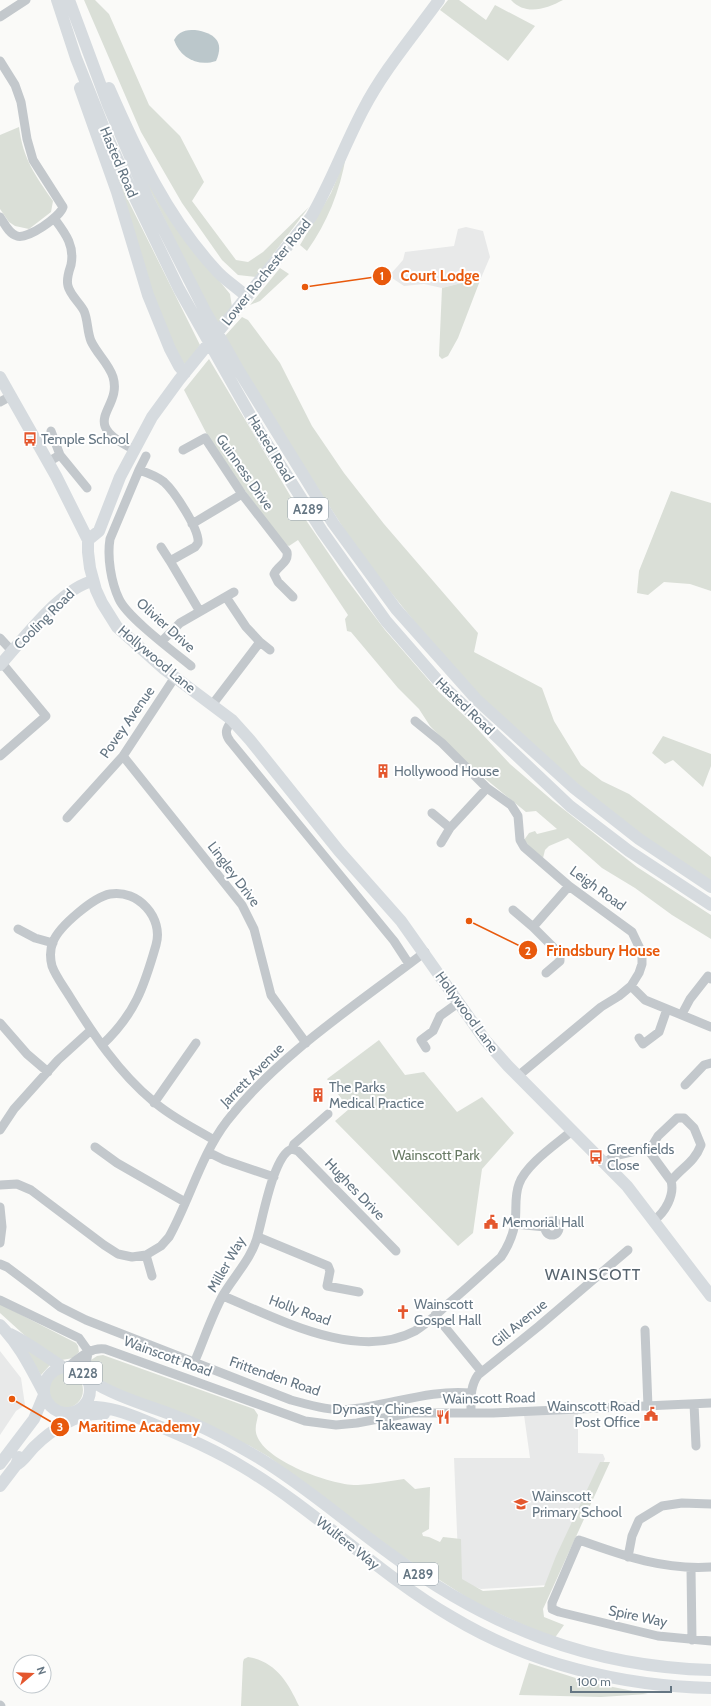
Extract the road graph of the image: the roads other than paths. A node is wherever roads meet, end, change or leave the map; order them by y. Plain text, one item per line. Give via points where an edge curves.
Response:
1 (26, 0) edge
2 (52, 0) edge
3 (57, 0) edge
4 (69, 0) edge
5 (73, 0) edge
6 (439, 0) edge
7 (0, 17) edge
8 (0, 61) edge
9 (0, 217) edge
10 (54, 218) junction
11 (247, 297) junction
12 (185, 373) junction
13 (0, 377) edge
14 (5, 399) edge
15 (51, 431) dead end
16 (134, 449) junction
17 (183, 450) dead end
18 (60, 455) junction
19 (146, 456) dead end
20 (48, 462) junction
21 (139, 470) junction
22 (87, 488) dead end
23 (242, 494) junction
24 (192, 524) junction
25 (88, 540) junction
26 (161, 547) dead end
27 (170, 561) junction
28 (94, 581) junction
29 (234, 592) dead end
30 (293, 596) dead end
31 (226, 597) junction
32 (199, 610) junction
33 (0, 638) edge
34 (162, 641) junction
35 (260, 642) junction
36 (270, 650) dead end
37 (12, 651) junction
38 (1, 664) edge
39 (191, 666) dead end
40 (175, 677) junction
41 (212, 705) junction
42 (232, 720) junction
43 (415, 721) dead end
44 (0, 756) edge
45 (123, 756) junction
46 (487, 788) junction
47 (432, 813) dead end
48 (67, 818) dead end
49 (450, 828) junction
50 (441, 843) dead end
51 (568, 886) junction
52 (711, 887) edge
53 (711, 905) edge
54 (513, 910) dead end
55 (533, 927) junction
56 (18, 930) dead end
57 (53, 943) junction
58 (425, 952) junction
59 (409, 964) junction
60 (546, 973) dead end
61 (707, 976) edge
62 (631, 986) junction
63 (458, 1003) junction
64 (667, 1009) junction
65 (682, 1014) junction
66 (0, 1023) edge
67 (711, 1028) edge
68 (91, 1030) junction
69 (196, 1043) dead end
70 (306, 1044) junction
71 (640, 1044) dead end
72 (102, 1045) junction
73 (426, 1048) dead end
74 (711, 1063) edge
75 (48, 1072) junction
76 (518, 1076) junction
77 (685, 1085) dead end
78 (154, 1103) junction
79 (328, 1114) dead end
80 (545, 1114) dead end
81 (0, 1130) edge
82 (571, 1131) junction
83 (214, 1140) junction
84 (711, 1143) edge
85 (701, 1145) junction
86 (95, 1147) dead end
87 (292, 1149) junction
88 (649, 1151) junction
89 (208, 1152) junction
90 (585, 1155) dead end
91 (605, 1163) junction
92 (274, 1177) junction
93 (671, 1181) junction
94 (0, 1185) edge
95 (185, 1202) junction
96 (0, 1207) edge
97 (653, 1221) junction
98 (515, 1224) junction
99 (545, 1227) dead end
100 (258, 1237) junction
101 (0, 1243) edge
102 (628, 1250) dead end
103 (396, 1251) dead end
104 (146, 1255) junction
105 (0, 1264) edge
106 (152, 1276) dead end
107 (360, 1292) dead end
108 (223, 1296) junction
109 (711, 1296) edge
110 (0, 1300) edge
111 (435, 1315) junction
112 (4, 1329) edge
113 (644, 1330) dead end
114 (89, 1353) junction
115 (194, 1362) junction
116 (65, 1367) junction
117 (481, 1371) junction
118 (88, 1379) junction
119 (471, 1393) junction
120 (44, 1394) junction
121 (711, 1403) edge
122 (694, 1404) junction
123 (648, 1407) junction
124 (78, 1410) junction
125 (471, 1412) junction
126 (182, 1436) junction
127 (696, 1446) dead end
128 (0, 1464) edge
129 (16, 1464) junction
130 (0, 1486) edge
131 (711, 1504) edge
132 (628, 1557) junction
133 (711, 1567) edge
134 (691, 1568) junction
135 (692, 1640) junction
136 (711, 1641) edge
137 (711, 1670) edge
138 (711, 1688) edge

1 - 7 street
2 - 12 main road via 117,192 148,295 170,349
3 - 53 main road, Hasted Road / A289 via 76,58 108,138 179,289 271,450 322,531 386,621 440,683 570,806 629,851
4 - 52 main road, Hasted Road / A289 via 108,105 152,206 217,331 333,523 396,609 477,700 574,788 639,839
5 - 11 main road via 124,123 158,188 206,259 224,280
6 - 11 main road, Lower Rochester Road via 373,92 311,218
8 - 10 street via 15,85 21,102 33,160 63,206 62,212
9 - 10 street via 12,234 21,237 29,235
10 - 16 street via 68,237 72,250 68,288 84,311 90,339 110,370 113,380 113,393 105,415 105,427 114,439
11 - 12 main road, Lower Rochester Road
12 - 16 main road, Lower Rochester Road via 152,417
13 - 14 main road
14 - 20 main road
15 - 18 street
16 - 25 main road, Lower Rochester Road via 99,531
17 - 23 street, Guinness Drive via 205,438
18 - 20 street
18 - 22 street
19 - 21 street, Olivier Drive
20 - 25 main road
21 - 24 street via 164,482
21 - 34 street, Olivier Drive via 108,549 119,600
23 - 24 street
23 - 30 street, Guinness Drive via 287,552 286,561 274,574 278,582
24 - 27 street via 198,543
25 - 28 main road, Hollywood Lane
26 - 27 street
27 - 32 street
28 - 37 main road, Cooling Road via 80,585 60,600
28 - 40 main road, Hollywood Lane via 102,603 117,627
29 - 31 street
31 - 32 street
31 - 35 street via 246,627
32 - 34 street via 180,623
33 - 37 street
34 - 39 street, Olivier Drive
35 - 36 street
35 - 41 street
37 - 38 main road, Cooling Road
38 - 44 street via 46,716
40 - 41 main road, Hollywood Lane
40 - 45 street, Povey Avenue
41 - 42 main road, Hollywood Lane
42 - 58 main road, Hollywood Lane
42 - 59 street via 226,728 230,742 394,941
43 - 46 street, Leigh Road via 442,743
45 - 48 street, Povey Avenue
45 - 70 street, Lingley Drive via 242,905 254,929 271,995
46 - 49 street
46 - 51 street, Leigh Road via 515,810 520,840 524,847
47 - 49 street
49 - 50 street
51 - 55 street
51 - 62 street, Leigh Road via 632,932 642,953 642,964
54 - 55 street
55 - 60 street via 560,957 560,961
56 - 57 street
57 - 68 street via 51,959 55,972
57 - 72 street via 62,927 105,896 132,896 152,915 156,925 157,942 138,1000 121,1026
58 - 59 street, Jarrett Avenue
58 - 63 main road, Hollywood Lane
59 - 70 street, Jarrett Avenue
61 - 65 street
62 - 64 street via 645,1000
62 - 76 street, Leigh Road via 601,1007
63 - 73 street via 440,1016 433,1031 421,1040
63 - 76 main road, Hollywood Lane via 485,1040
64 - 65 street
64 - 71 street via 658,1032
65 - 67 street
66 - 75 street via 27,1054
68 - 72 street
68 - 75 street
69 - 78 street
70 - 83 street, Jarrett Avenue via 282,1062 252,1093 227,1120
72 - 78 street via 136,1086
74 - 77 street via 704,1065
75 - 81 street via 14,1109
76 - 82 main road, Hollywood Lane
78 - 83 street
79 - 87 street, Miller Way via 294,1144
80 - 82 street via 548,1112
82 - 90 street via 588,1152
82 - 91 main road, Hollywood Lane
82 - 98 street, Holly Road via 531,1166 519,1182 515,1196
83 - 89 street, Jarrett Avenue
84 - 85 street
85 - 88 street via 698,1133 690,1123 684,1118 677,1118 658,1136
85 - 93 street via 697,1156
86 - 95 street via 117,1163
87 - 92 street, Miller Way via 278,1166
87 - 103 street, Hughes Drive via 298,1151
88 - 91 street via 644,1149 614,1156
88 - 93 street
89 - 92 street
89 - 95 street, Jarrett Avenue
91 - 97 main road, Hollywood Lane via 627,1186
92 - 100 street, Miller Way
93 - 97 street via 669,1200 664,1211
94 - 104 street, Jarrett Avenue via 18,1184 31,1190 116,1253 132,1257
95 - 104 street, Jarrett Avenue via 166,1242
96 - 101 street
97 - 109 main road, Hollywood Lane
98 - 99 street
98 - 111 street, Holly Road via 506,1249 500,1257
100 - 107 street via 328,1266 330,1271 327,1286
100 - 108 street, Miller Way
102 - 117 street, Gill Avenue via 539,1326
104 - 106 street
105 - 115 street, Frittenden Road via 60,1307 86,1320
108 - 111 street, Holly Road via 301,1329 335,1338 363,1341 391,1340 415,1331
108 - 115 street, Miller Way
110 - 114 street via 79,1338
111 - 117 street
112 - 116 main road, A228
112 - 120 main road, A228 via 31,1367
113 - 123 street
114 - 116 street, Wainscott Road via 83,1354
114 - 118 street via 86,1364
114 - 125 street, Wainscott Road via 100,1348 110,1350 305,1421 336,1425 410,1413
115 - 119 street, Frittenden Road via 291,1400 333,1409 350,1410 445,1392
116 - 118 main road, A228 via 78,1370
116 - 120 main road, A228 via 53,1371 47,1377
117 - 119 street, Gill Avenue via 474,1381
118 - 124 main road, A228 via 90,1395
118 - 137 main road, Wulfere Way / A289 via 110,1392 193,1423 246,1450 292,1480 436,1586 500,1622 556,1644 607,1659 664,1668
119 - 125 street, Gill Avenue
120 - 124 main road, A228 via 49,1405 55,1410 65,1414
120 - 128 main road via 34,1419
121 - 122 street, Wainscott Road
122 - 123 street, Wainscott Road
122 - 127 street
123 - 125 street, Wainscott Road
124 - 126 main road, Wulfere Way / A289 via 112,1408
124 - 129 main road, A289 via 44,1431
126 - 129 main road, A289 via 114,1416 92,1414 71,1421 48,1435
126 - 138 main road, Wulfere Way / A289 via 243,1467 304,1509 423,1600 472,1629 534,1655 605,1677 659,1685
129 - 130 main road, A289
131 - 132 street via 682,1503 662,1506 639,1520 632,1536
132 - 134 street via 648,1563
132 - 135 street, Spire Way via 579,1540 552,1603 552,1609 658,1636
133 - 134 street
134 - 135 street
135 - 136 street, Spire Way

